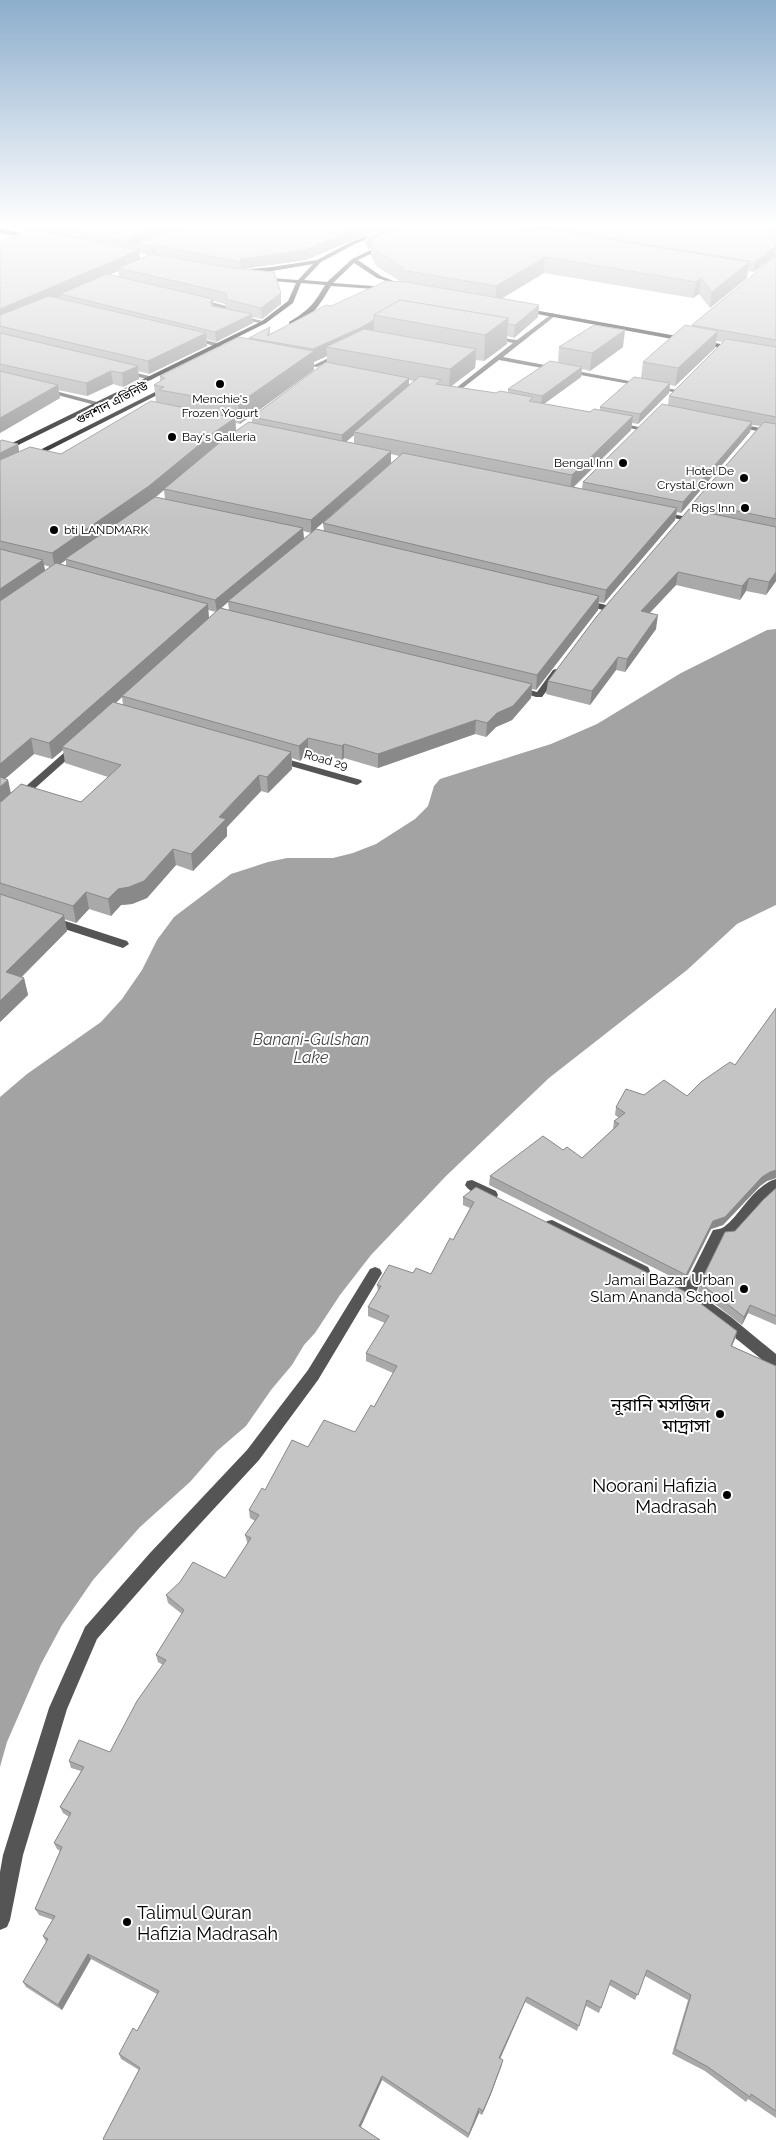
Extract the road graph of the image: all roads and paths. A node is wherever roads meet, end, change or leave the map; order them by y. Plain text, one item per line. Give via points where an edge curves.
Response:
1 (262, 323) edge
2 (293, 323) edge
3 (543, 323) edge
4 (596, 323) edge
5 (611, 323) edge
6 (281, 329) edge
7 (182, 336) edge
8 (482, 336) edge
9 (519, 342) junction
10 (219, 345) junction
11 (723, 346) junction
12 (349, 350) edge
13 (714, 355) edge
14 (499, 358) junction
15 (478, 364) edge
16 (306, 365) edge
17 (315, 366) junction
18 (487, 366) junction
19 (113, 369) edge
20 (318, 374) edge
21 (151, 378) junction
22 (686, 384) edge
23 (172, 386) edge
24 (36, 389) edge
25 (444, 391) edge
26 (679, 391) junction
27 (453, 393) junction
28 (462, 395) edge
29 (672, 397) edge
30 (99, 404) junction
31 (130, 406) junction
32 (140, 408) edge
33 (646, 422) edge
34 (610, 423) edge
35 (723, 423) edge
36 (639, 428) junction
37 (759, 430) junction
38 (776, 433) edge
39 (633, 435) edge
40 (753, 437) edge
41 (0, 452) edge
42 (0, 473) edge
43 (646, 511) edge
44 (690, 511) edge
45 (684, 518) junction
46 (702, 522) edge
47 (677, 526) edge
48 (570, 599) edge
49 (607, 607) edge
50 (562, 664) edge
51 (510, 688) edge
52 (86, 738) edge
53 (264, 755) edge
54 (356, 782) dead end
55 (0, 814) edge
56 (37, 915) edge
57 (123, 944) dead end
58 (776, 1184) edge
59 (472, 1186) dead end
60 (504, 1201) edge
61 (536, 1217) edge
62 (375, 1273) dead end
63 (688, 1294) junction
64 (776, 1363) edge
65 (0, 1920) edge

1 - 10 main road, গুলশান এভিনিউ
2 - 6 main road
3 - 9 street
4 - 11 main road
5 - 11 main road via 740,346
7 - 10 street
8 - 9 street
9 - 14 street
10 - 21 main road, গুলশান এভিনিউ
11 - 13 street
12 - 17 street
14 - 18 street
14 - 26 street
15 - 18 street
16 - 17 street
17 - 20 street via 325,368
18 - 27 street
19 - 21 street
21 - 30 main road, গুলশান এভিনিউ
22 - 26 street
23 - 31 main road, গুলশান এভিনিউ
24 - 30 street
25 - 27 street
26 - 29 street
27 - 28 street
30 - 41 main road, গুলশান এভিনিউ
31 - 32 street
31 - 42 main road, গুলশান এভিনিউ
33 - 36 street
34 - 36 street
35 - 37 street
36 - 39 street
37 - 38 street
37 - 40 street
43 - 45 street
44 - 45 street
45 - 46 street
45 - 47 street
48 - 49 street
50 - 51 street via 539,695
52 - 55 street
53 - 54 street, Road 29
56 - 57 street
58 - 63 street via 726,1234 718,1234
59 - 60 street
61 - 63 street
62 - 65 street via 313,1375 253,1455 91,1633 58,1708 13,1855
63 - 64 street

